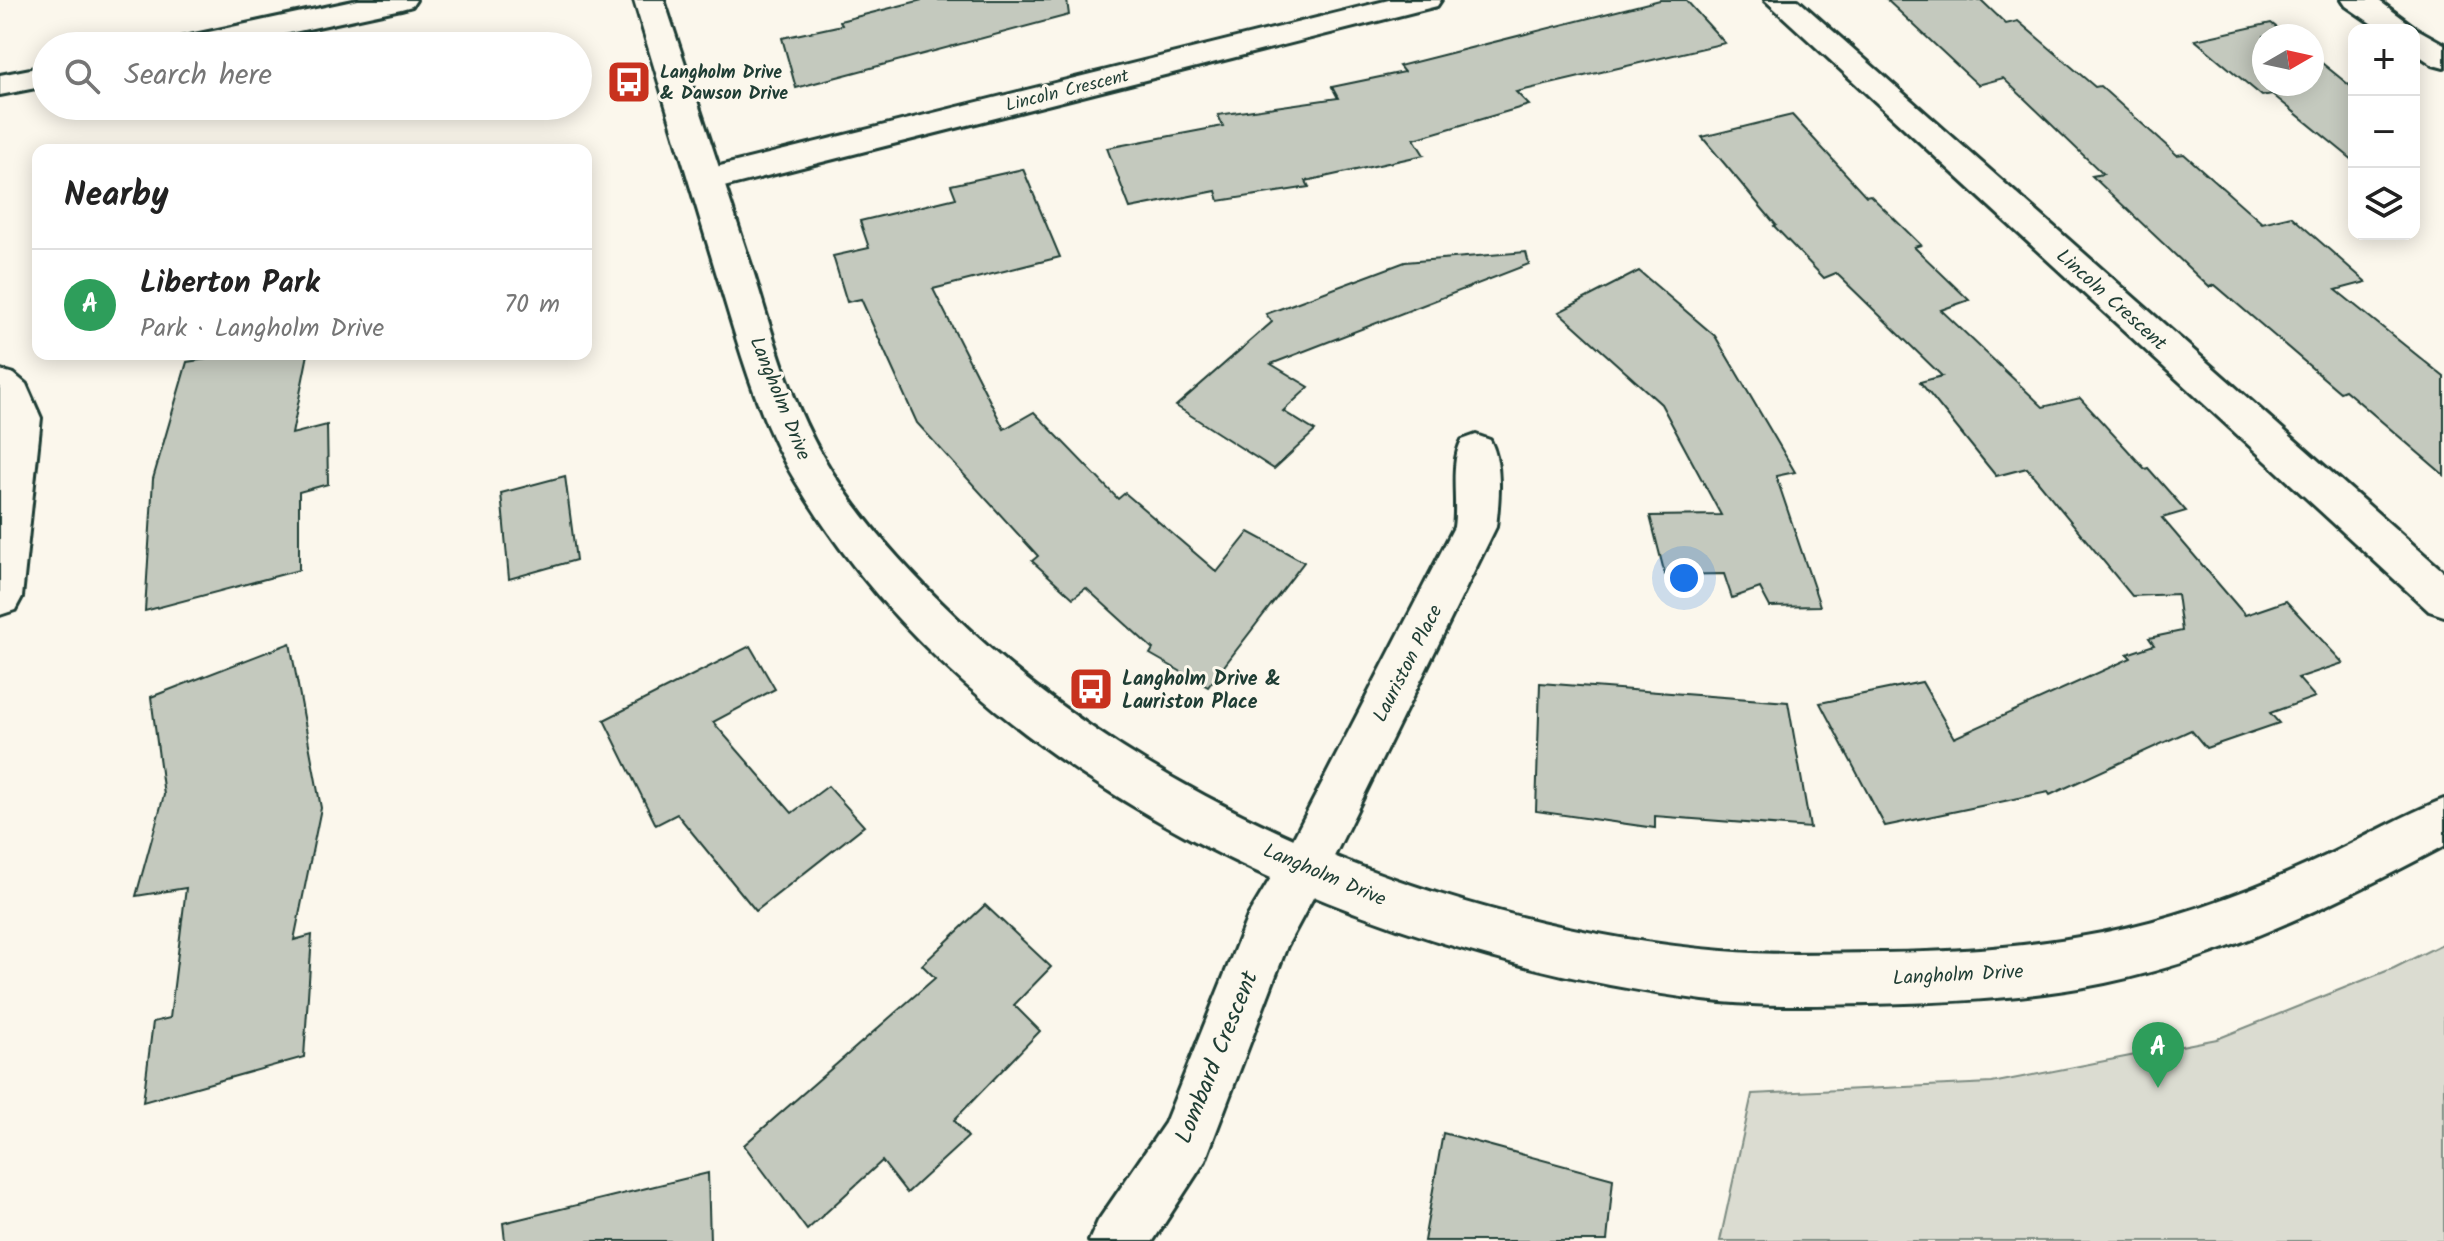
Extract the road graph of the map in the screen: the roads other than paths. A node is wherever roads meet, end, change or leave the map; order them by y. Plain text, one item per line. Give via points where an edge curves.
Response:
1 (401, 0) edge
2 (649, 0) edge
3 (1426, 0) edge
4 (1780, 0) edge
5 (2357, 0) edge
6 (2393, 24) edge
7 (251, 32) edge
8 (2420, 42) edge
9 (2444, 58) edge
10 (32, 79) edge
11 (0, 85) edge
12 (708, 180) junction
13 (0, 384) edge
14 (1476, 451) dead end
15 (0, 597) edge
16 (2444, 598) edge
17 (2444, 821) edge
18 (1304, 867) junction
19 (1118, 1241) edge

1 - 7 street
2 - 12 street, Langholm Drive
3 - 12 street, Lincoln Crescent
4 - 16 street, Lincoln Crescent
5 - 6 street
8 - 9 street
10 - 11 street
12 - 18 street, Langholm Drive via 783,416 811,473 905,599 966,658 1092,752 1184,811
13 - 15 street via 17,402 21,418
14 - 18 street, Lauriston Place via 1475,527
17 - 18 street, Langholm Drive via 2341,874 2175,941 2027,971 1912,978 1702,975 1583,956 1391,902
18 - 19 street, Lombard Crescent via 1266,933 1185,1141

